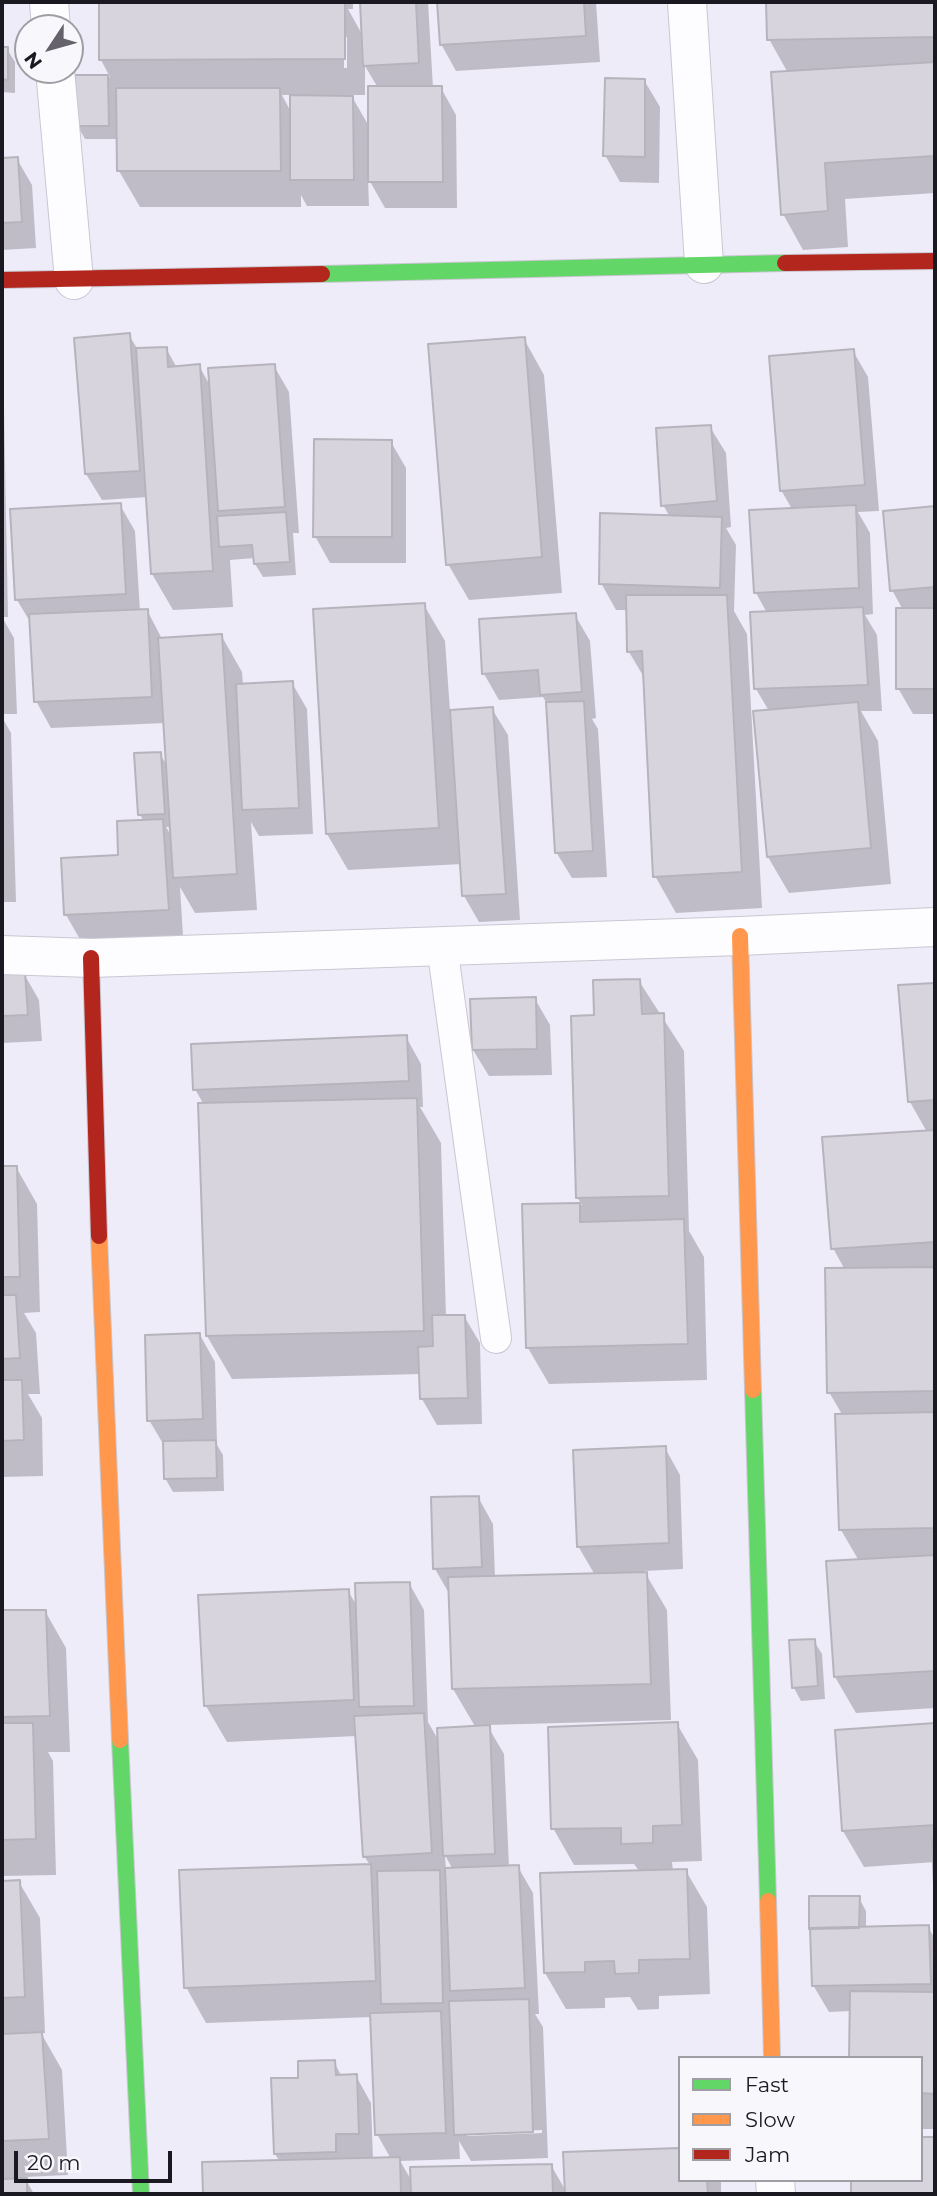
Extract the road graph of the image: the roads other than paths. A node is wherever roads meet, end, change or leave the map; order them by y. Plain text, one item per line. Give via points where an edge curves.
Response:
1 (687, 2) edge
2 (56, 84) edge
3 (935, 261) edge
4 (704, 264) junction
5 (2, 280) edge
6 (74, 280) junction
7 (935, 927) edge
8 (740, 936) junction
9 (442, 946) junction
10 (2, 956) edge
11 (91, 958) junction
12 (496, 1338) dead end
13 (772, 2056) edge
14 (141, 2194) edge

1 - 4 street
2 - 6 street
3 - 4 street
4 - 6 street
5 - 6 street
7 - 8 street
8 - 9 street
8 - 13 street
9 - 11 street
9 - 12 lane
10 - 11 street
11 - 14 street via 102,1351

